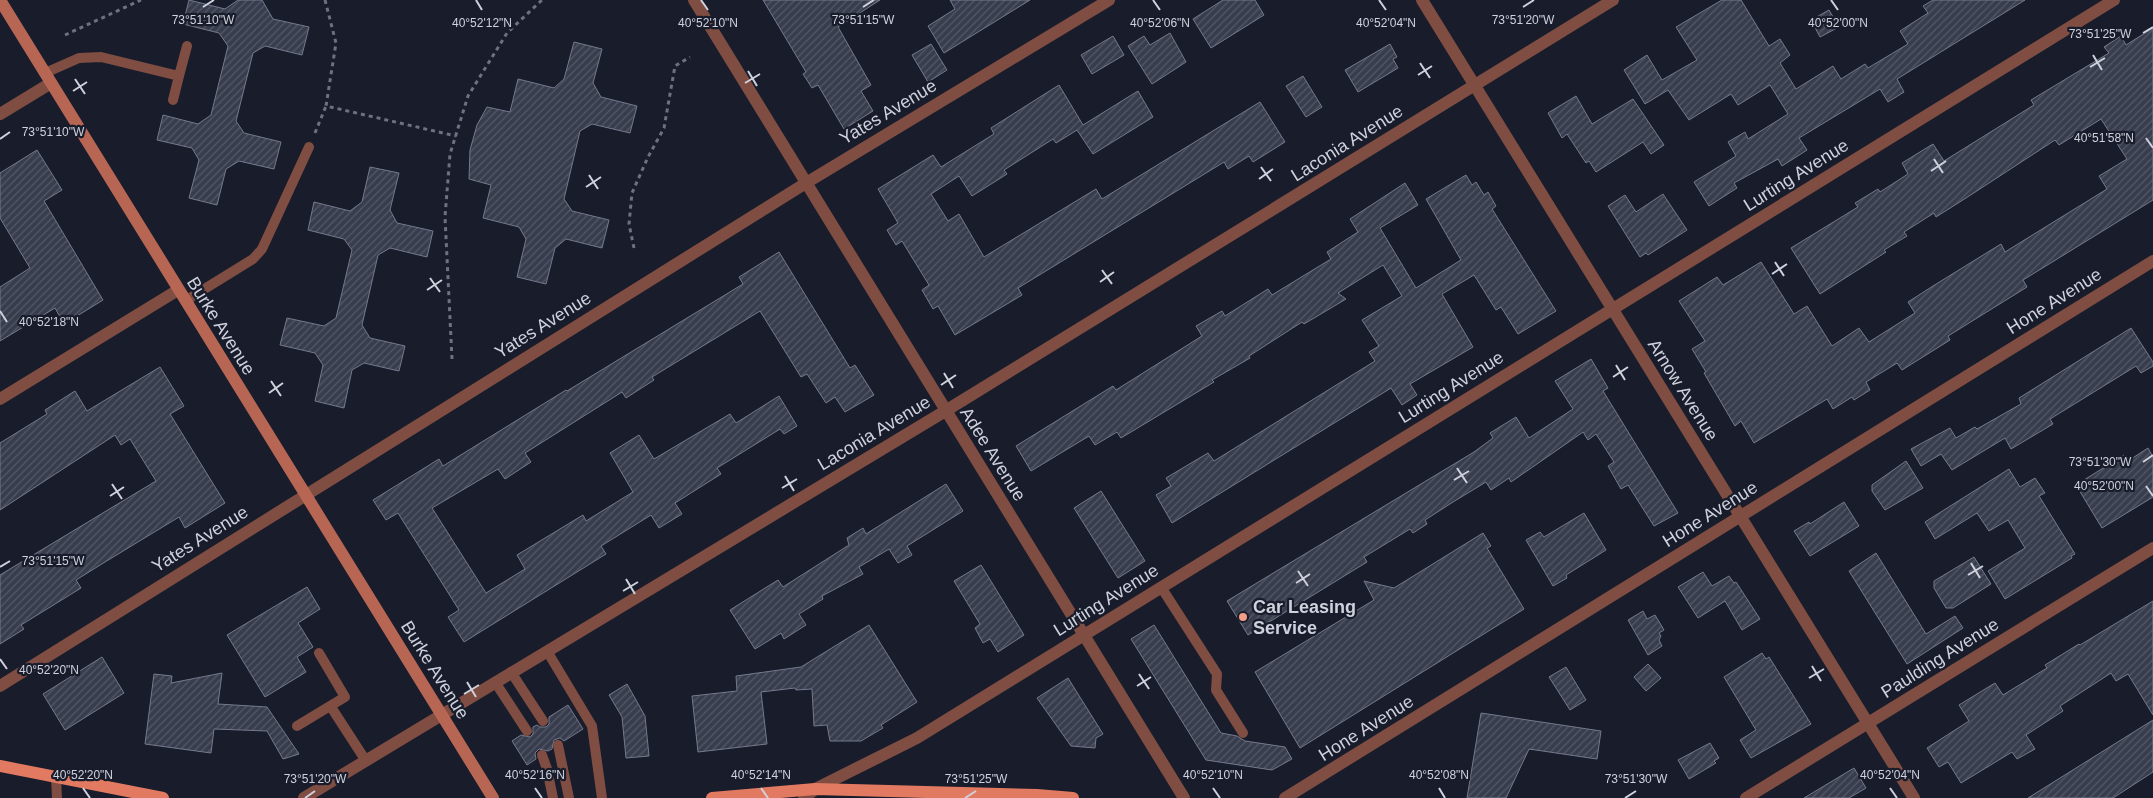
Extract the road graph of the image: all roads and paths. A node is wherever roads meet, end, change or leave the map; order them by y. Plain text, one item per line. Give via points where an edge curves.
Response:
1 (0, 0) edge
2 (141, 0) edge
3 (325, 0) edge
4 (542, 0) edge
5 (694, 0) edge
6 (1109, 0) edge
7 (1422, 0) edge
8 (1613, 0) edge
9 (2114, 0) edge
10 (64, 34) dead end
11 (187, 46) dead end
12 (690, 57) dead end
13 (179, 76) junction
14 (48, 78) junction
15 (1475, 85) junction
16 (173, 100) dead end
17 (326, 106) junction
18 (0, 114) edge
19 (456, 136) junction
20 (309, 147) joint
21 (806, 183) junction
22 (634, 248) dead end
23 (2153, 261) edge
24 (178, 290) junction
25 (185, 301) junction
26 (1612, 309) junction
27 (452, 359) dead end
28 (0, 400) edge
29 (947, 410) junction
30 (305, 494) junction
31 (1740, 516) junction
32 (2153, 548) edge
33 (1161, 587) junction
34 (1084, 634) junction
35 (547, 651) junction
36 (319, 653) dead end
37 (512, 672) junction
38 (496, 682) junction
39 (0, 686) edge
40 (331, 707) junction
41 (442, 714) junction
42 (543, 721) dead end
43 (1867, 724) junction
44 (296, 726) dead end
45 (527, 731) dead end
46 (1243, 733) dead end
47 (558, 745) dead end
48 (542, 755) dead end
49 (366, 760) junction
50 (0, 766) edge
51 (56, 777) junction
52 (819, 792) edge
53 (57, 798) edge
54 (162, 798) edge
55 (304, 798) edge
56 (493, 798) edge
57 (553, 798) edge
58 (569, 798) edge
59 (602, 798) edge
60 (712, 798) edge
61 (804, 798) edge
62 (1072, 798) edge
63 (1184, 798) edge
64 (1286, 798) edge
65 (1746, 798) edge
66 (1914, 798) edge

1 - 14 main road, Burke Avenue
2 - 10 path
3 - 17 path via 336,43
4 - 19 path via 506,33 468,96
5 - 21 street, Adee Avenue
6 - 21 street, Yates Avenue
7 - 15 street, Arnow Avenue
8 - 15 street, Laconia Avenue
9 - 26 street, Lurting Avenue
11 - 13 lane
12 - 22 path via 675,66 664,128 632,193 629,224
13 - 14 lane via 101,57 79,58
13 - 16 lane
14 - 18 street
14 - 24 main road, Burke Avenue
15 - 26 street, Arnow Avenue
15 - 29 street, Laconia Avenue
17 - 19 path
17 - 20 path
19 - 27 path via 450,154 445,217
20 - 25 lane via 262,248 253,260
21 - 29 street, Adee Avenue
21 - 30 street, Yates Avenue
23 - 31 street, Hone Avenue
24 - 25 main road, Burke Avenue
24 - 28 street
25 - 30 main road, Burke Avenue
26 - 31 street, Arnow Avenue
26 - 33 street, Lurting Avenue
29 - 34 street, Adee Avenue
29 - 35 street, Laconia Avenue
30 - 39 street, Yates Avenue
30 - 41 main road, Burke Avenue
31 - 43 street, Arnow Avenue
31 - 64 street, Hone Avenue
32 - 43 street, Paulding Avenue
33 - 34 street, Lurting Avenue
33 - 46 lane via 1217,674 1216,690
34 - 52 street, Lurting Avenue via 917,738
34 - 63 street, Adee Avenue
35 - 37 street, Laconia Avenue
35 - 59 lane via 592,726
36 - 40 lane via 345,697
37 - 38 street, Laconia Avenue
37 - 42 lane
38 - 41 street, Laconia Avenue
38 - 45 lane
40 - 44 lane
40 - 49 lane
41 - 49 street, Laconia Avenue
41 - 56 main road, Burke Avenue
43 - 65 street, Paulding Avenue
43 - 66 street, Arnow Avenue
47 - 58 lane
48 - 57 lane
49 - 55 street, Laconia Avenue
50 - 51 main road
51 - 53 lane
51 - 54 main road
52 - 60 main road
52 - 61 street, Lurting Avenue
52 - 62 main road

